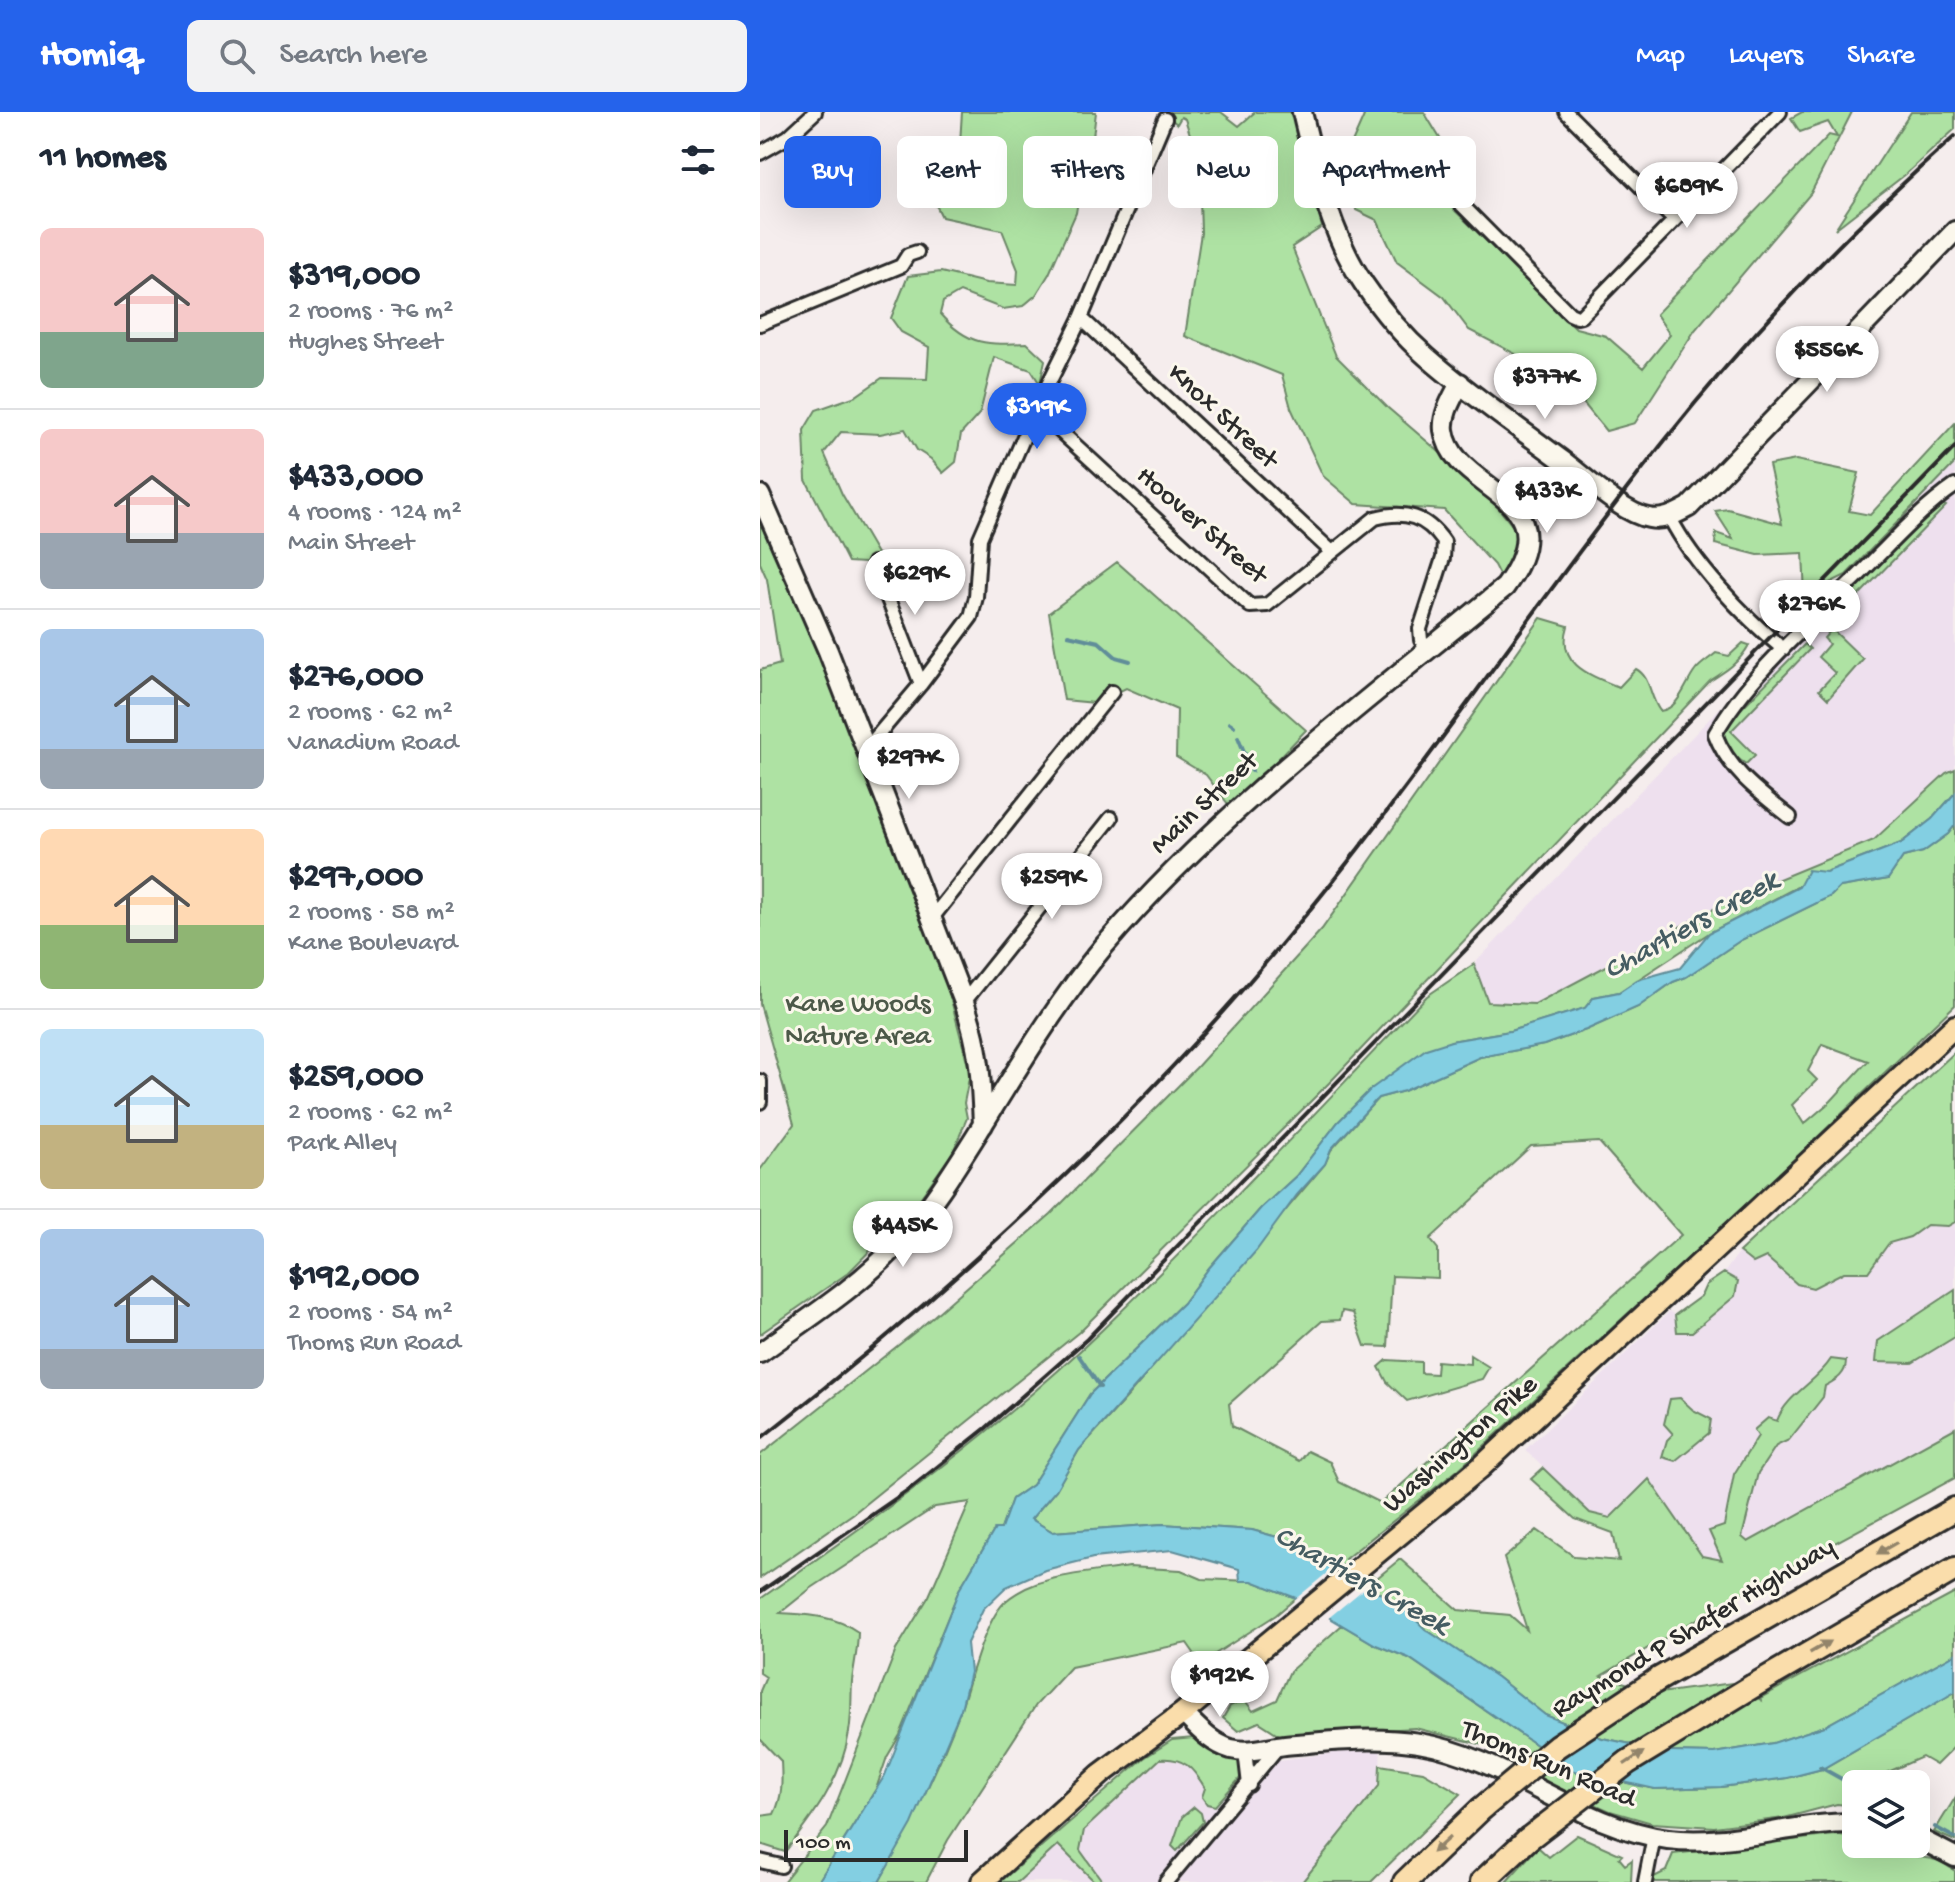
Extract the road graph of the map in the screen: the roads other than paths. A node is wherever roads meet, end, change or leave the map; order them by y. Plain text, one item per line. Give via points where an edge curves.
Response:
1 (815, 112) edge
2 (1566, 112) edge
3 (1780, 112) edge
4 (1306, 115) edge
5 (1165, 119) dead end
6 (760, 153) edge
7 (1465, 208) edge
8 (1673, 219) junction
9 (1955, 231) edge
10 (917, 252) dead end
11 (1081, 318) junction
12 (760, 324) edge
13 (1460, 383) junction
14 (1036, 409) junction
15 (1955, 486) edge
16 (760, 495) edge
17 (1670, 518) junction
18 (1331, 551) junction
19 (874, 563) dead end
20 (1783, 649) junction
21 (1427, 652) junction
22 (921, 684) junction
23 (1112, 692) dead end
24 (867, 748) junction
25 (1790, 817) dead end
26 (1111, 818) dead end
27 (932, 918) junction
28 (964, 1002) junction
29 (1955, 1026) edge
30 (760, 1081) edge
31 (760, 1102) edge
32 (983, 1125) junction
33 (760, 1353) edge
34 (1955, 1509) edge
35 (1955, 1569) edge
36 (1183, 1713) junction
37 (1279, 1746) junction
38 (1245, 1751) junction
39 (1249, 1785) junction
40 (1842, 1824) edge
41 (1654, 1836) junction
42 (1930, 1844) edge
43 (1955, 1857) edge
44 (760, 1861) edge
45 (781, 1866) dead end
46 (982, 1882) edge
47 (1166, 1882) edge
48 (1405, 1882) edge
49 (1482, 1882) edge
50 (1645, 1882) edge

1 - 6 street
2 - 8 street
3 - 8 street
4 - 13 street via 1323,191 1362,281 1405,336
5 - 11 street
7 - 8 street via 1577,317
9 - 17 street via 1689,507
10 - 12 street via 901,266
11 - 14 street
11 - 18 street, Knox Street
13 - 17 street via 1634,513
13 - 21 street, Main Street via 1447,408 1447,442 1520,517 1525,552 1505,587
14 - 18 street, Hoover Street via 1250,606 1267,605
14 - 22 street via 980,538 971,617
15 - 20 street
16 - 24 street
17 - 20 street via 1685,548
18 - 21 street via 1385,515 1395,513 1434,526 1444,542 1420,629
19 - 22 street
20 - 25 street via 1715,734 1735,770
21 - 32 street, Main Street via 1235,811 1165,878 1073,986
22 - 24 street
23 - 27 street
24 - 27 street
26 - 28 street
27 - 28 street
28 - 32 street via 981,1060
29 - 36 main road, Washington Pike via 1480,1468
30 - 31 street
32 - 33 street, Main Street via 946,1184 897,1246 860,1281
34 -> 48 highway, Raymond P Shafer Highway, bridge via 1657,1680 1557,1746
49 -> 35 highway, bridge via 1528,1839 1628,1762
36 - 38 street, Thoms Run Road via 1212,1741
36 - 46 main road, Washington Pike via 1101,1774
37 - 38 street, Thoms Run Road
37 - 39 street
37 - 41 street, Thoms Run Road via 1358,1738 1420,1743 1472,1759 1617,1828
38 - 39 street
39 - 47 street
40 - 41 street, Thoms Run Road via 1729,1839
41 - 50 street
42 - 43 street
44 - 45 street

